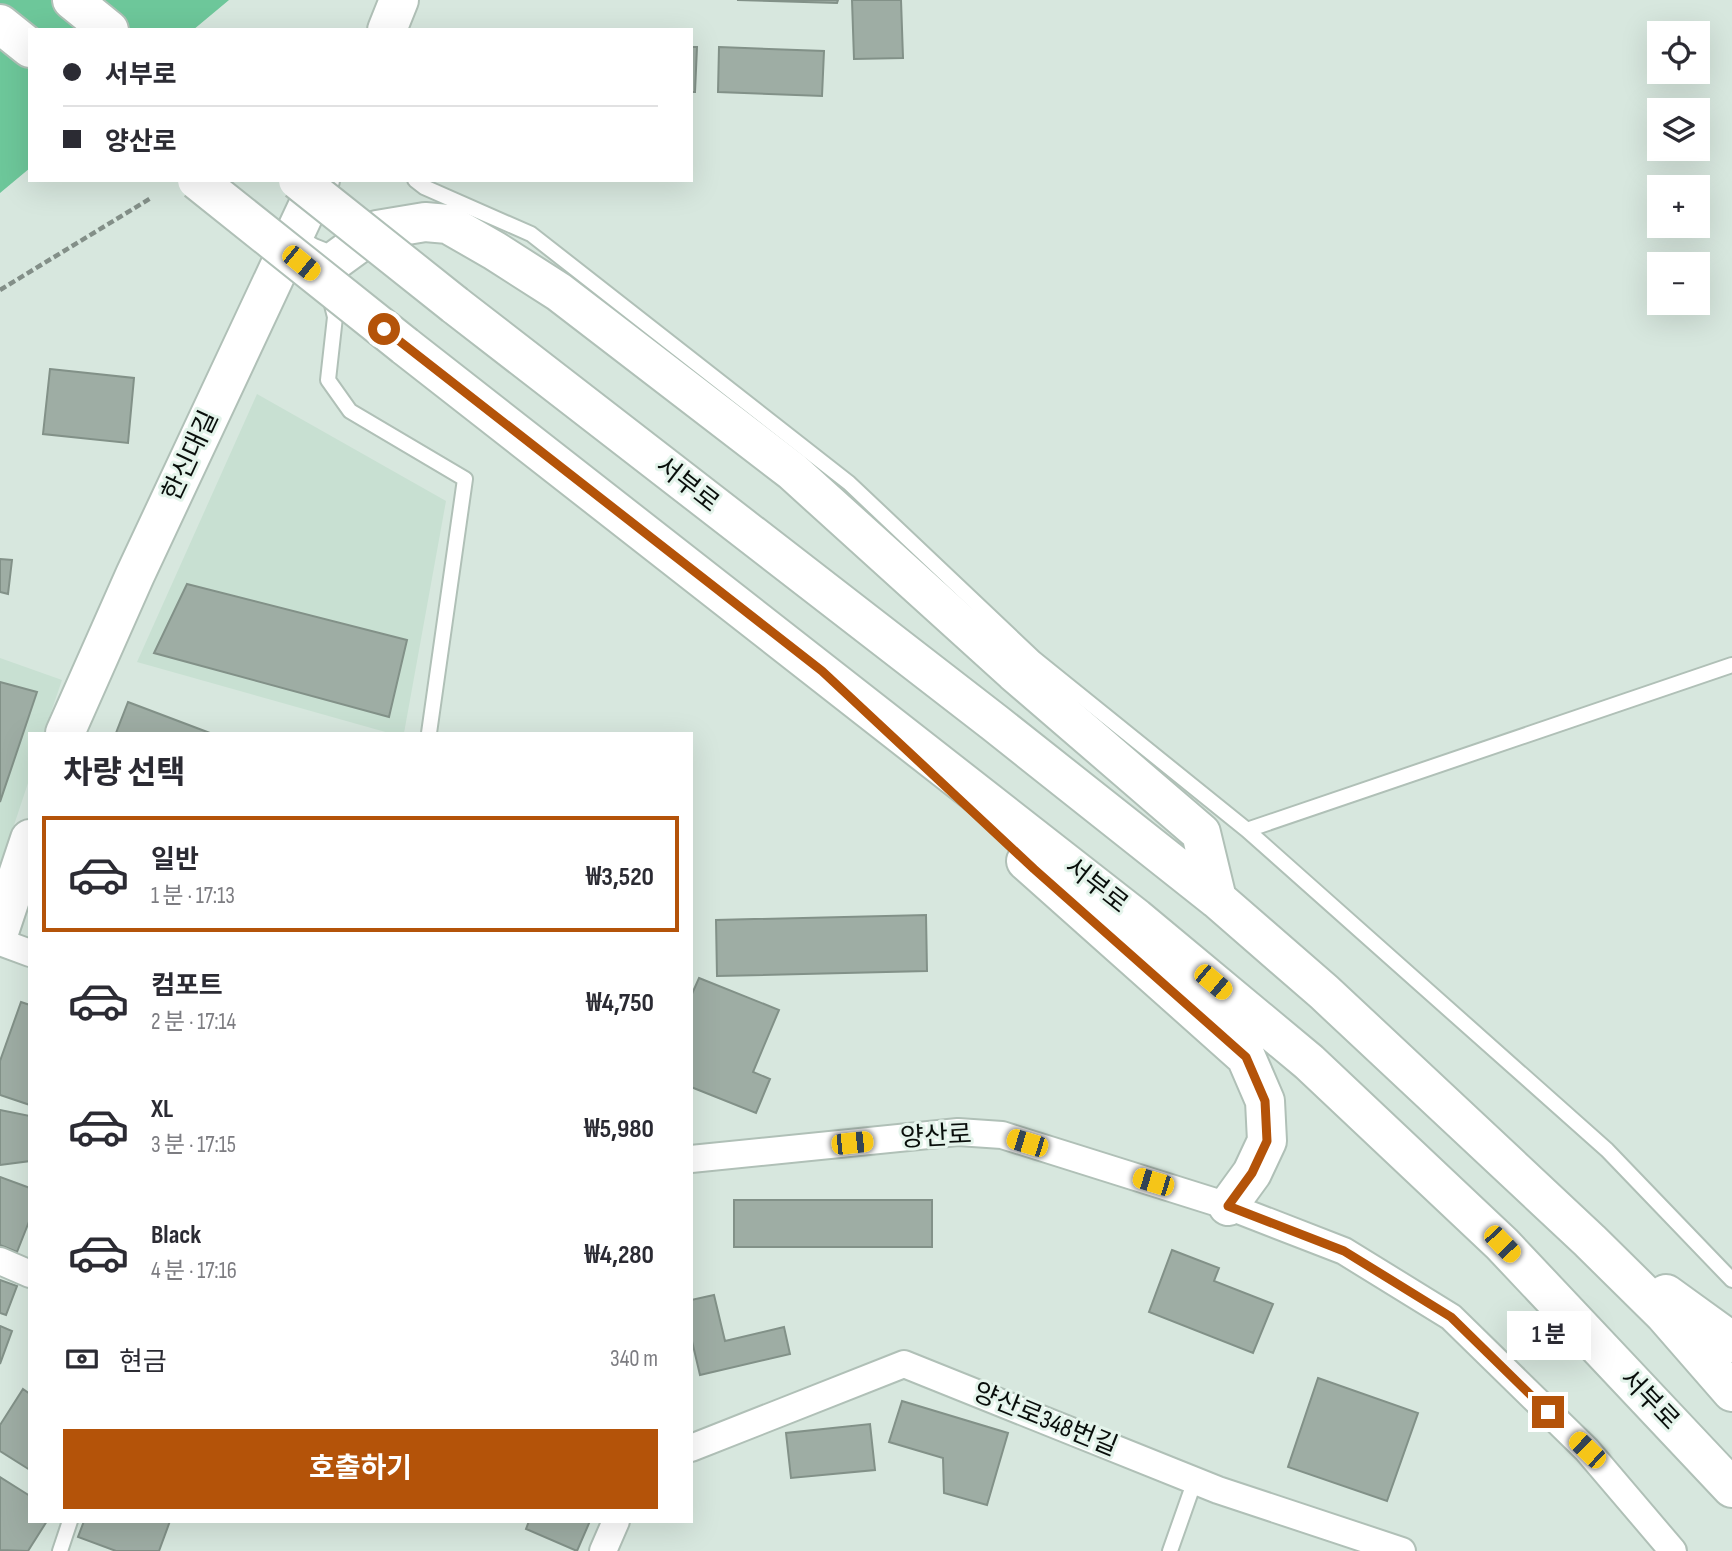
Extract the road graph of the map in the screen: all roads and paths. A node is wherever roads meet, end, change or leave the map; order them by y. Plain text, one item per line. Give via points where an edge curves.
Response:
1 (72, 0) edge
2 (399, 0) edge
3 (0, 24) edge
4 (107, 28) edge
5 (388, 28) edge
6 (28, 46) edge
7 (200, 182) edge
8 (300, 182) edge
9 (319, 182) edge
10 (418, 182) edge
11 (151, 198) dead end
12 (287, 251) junction
13 (0, 290) edge
14 (1732, 665) edge
15 (822, 671) junction
16 (65, 732) edge
17 (429, 732) edge
18 (1247, 830) junction
19 (28, 845) edge
20 (1217, 899) junction
21 (0, 929) edge
22 (0, 942) edge
23 (28, 952) edge
24 (693, 1161) edge
25 (1228, 1206) junction
26 (1590, 1241) junction
27 (0, 1261) edge
28 (28, 1272) edge
29 (1732, 1280) edge
30 (1732, 1343) edge
31 (1732, 1392) edge
32 (693, 1447) edge
33 (1195, 1480) junction
34 (1732, 1488) edge
35 (69, 1523) edge
36 (614, 1523) edge
37 (60, 1551) edge
38 (603, 1551) edge
39 (1170, 1551) edge
40 (1402, 1551) edge
41 (1672, 1551) edge

1 - 4 main road
2 - 5 main road
3 - 6 main road
7 - 15 main road, 서부로, bridge
8 - 20 main road, 서부로, bridge
9 - 12 main road, 한신대길
10 - 18 lane via 531,234 553,251 849,483 1035,659
11 - 13 path
12 - 16 main road, 한신대길
12 - 17 lane via 329,294 335,317 328,380 350,411 465,479
12 - 20 main road via 329,265 377,230 425,222 448,224 559,292 792,471 1014,672 1201,832
14 - 18 lane
15 - 25 main road via 1034,869 1246,1057 1265,1101 1267,1141 1252,1173
15 - 34 main road, 서부로 via 1136,918 1309,1062 1502,1244
18 - 29 lane via 1607,1150
19 - 21 main road
20 - 26 main road, 서부로 via 1324,992
22 - 23 street
24 - 25 street, 양산로 via 958,1132 1002,1135
25 - 41 street, 양산로 via 1344,1251 1451,1317 1587,1450
26 - 30 main road
26 - 31 main road, 서부로 via 1664,1314
27 - 28 street
32 - 33 street, 양산로348번길 via 904,1364
33 - 39 lane
33 - 40 street, 양산로348번길
35 - 37 lane
36 - 38 street

